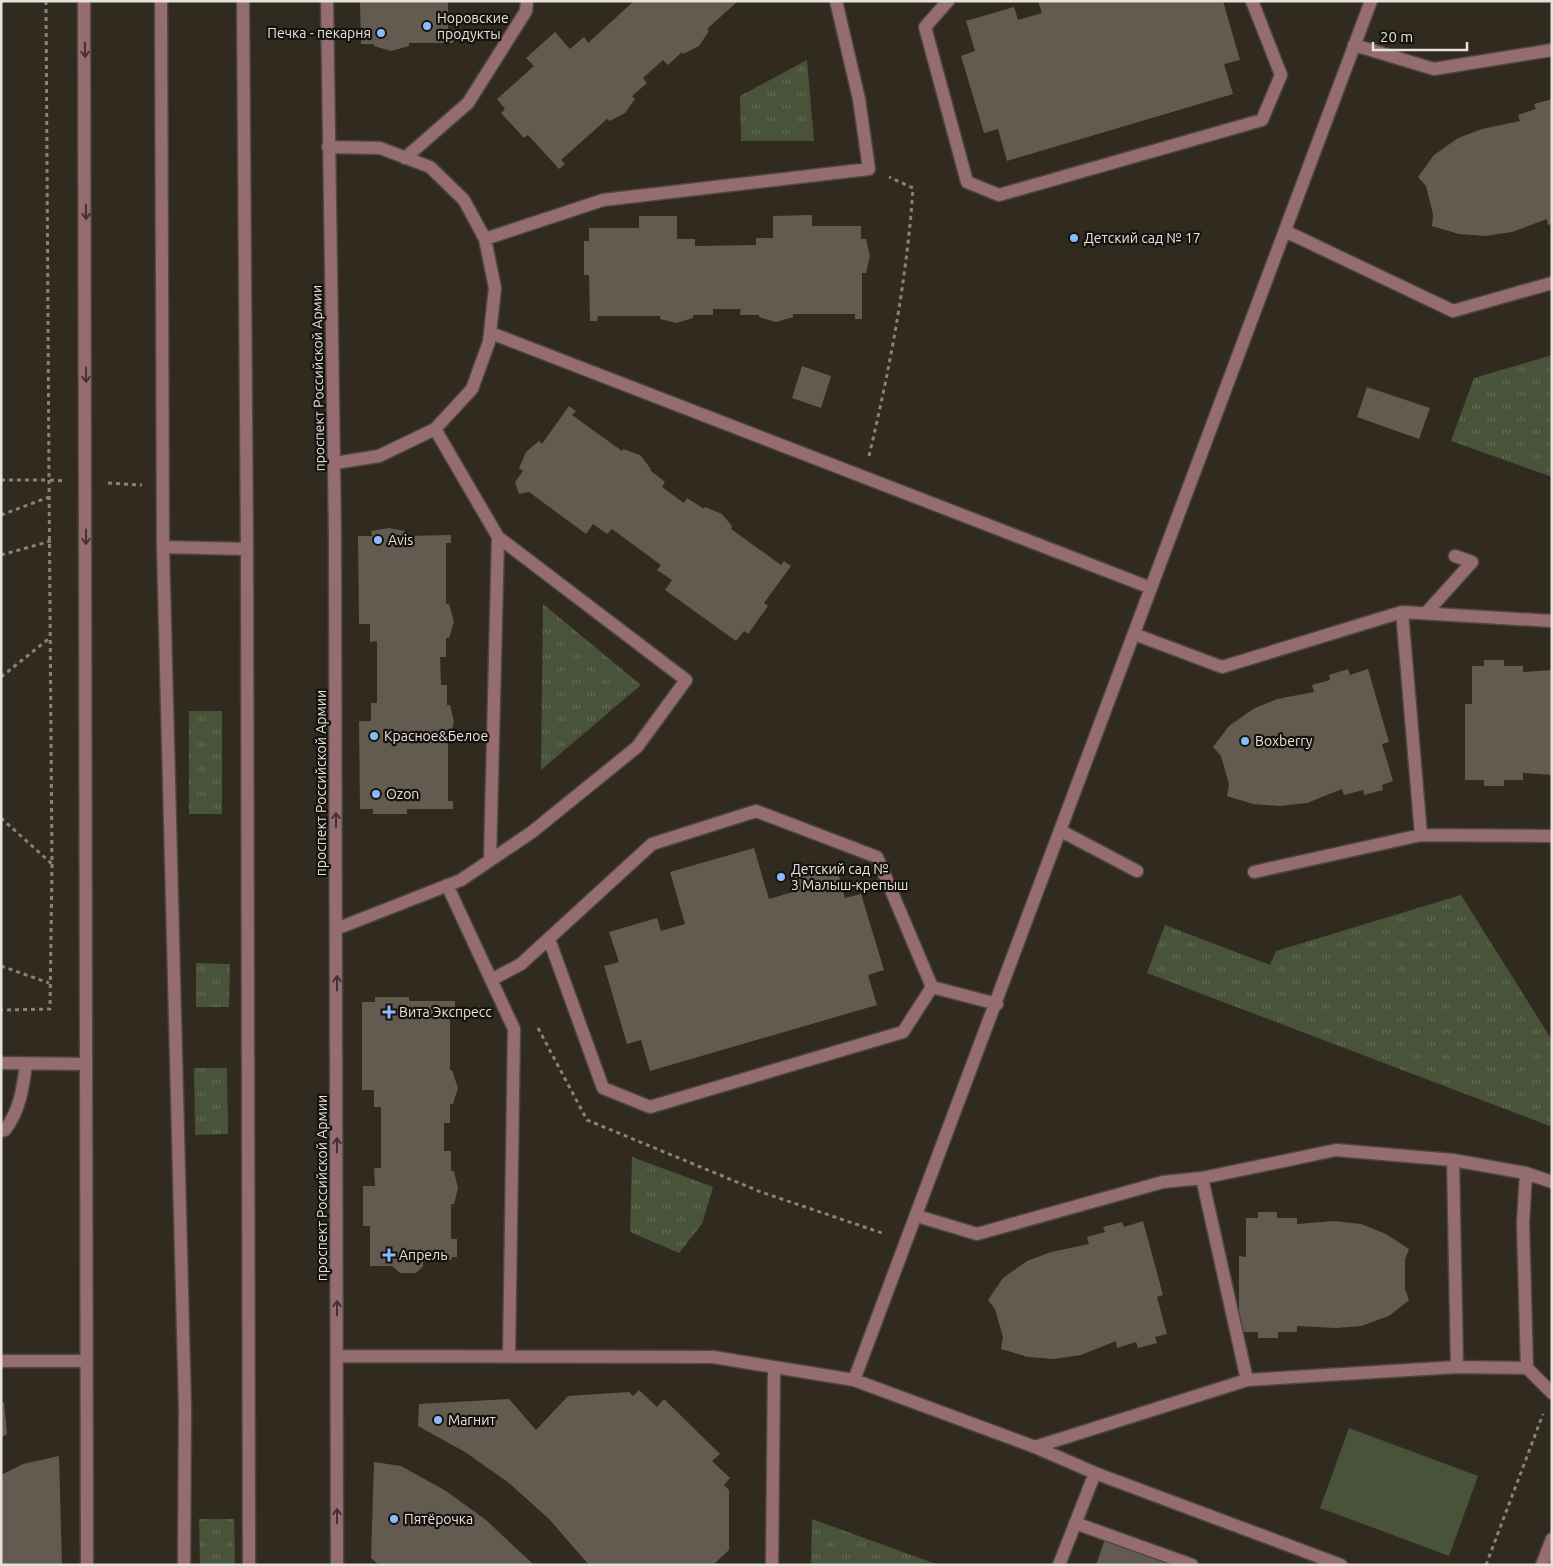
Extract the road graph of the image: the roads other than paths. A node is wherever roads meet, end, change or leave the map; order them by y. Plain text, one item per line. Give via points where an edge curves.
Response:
1 (84, 1) edge
2 (160, 1) edge
3 (243, 1) edge
4 (327, 1) edge
5 (537, 1) edge
6 (836, 1) edge
7 (948, 1) edge
8 (1252, 1) edge
9 (1371, 1) edge
10 (526, 6) edge
11 (1354, 45) junction
12 (1552, 50) edge
13 (328, 147) junction
14 (405, 158) junction
15 (1285, 231) junction
16 (485, 239) junction
17 (1552, 282) edge
18 (490, 333) junction
19 (435, 429) junction
20 (335, 463) junction
21 (498, 537) junction
22 (163, 547) junction
23 (248, 549) junction
24 (1455, 556) dead end
25 (1151, 588) junction
26 (1402, 612) junction
27 (1426, 613) junction
28 (1552, 622) edge
29 (1134, 634) junction
30 (1061, 831) junction
31 (1421, 835) junction
32 (1552, 836) edge
33 (490, 860) junction
34 (1137, 871) dead end
35 (1254, 872) dead end
36 (447, 885) junction
37 (336, 929) junction
38 (549, 939) junction
39 (491, 980) junction
40 (932, 987) junction
41 (997, 1004) junction
42 (1, 1063) edge
43 (26, 1064) junction
44 (85, 1064) junction
45 (1, 1131) edge
46 (1453, 1160) junction
47 (1526, 1173) junction
48 (1202, 1178) junction
49 (1552, 1182) edge
50 (917, 1216) junction
51 (338, 1356) junction
52 (509, 1356) junction
53 (1, 1361) edge
54 (85, 1361) junction
55 (774, 1367) junction
56 (1457, 1367) junction
57 (1527, 1368) junction
58 (854, 1380) junction
59 (1247, 1380) junction
60 (1552, 1393) edge
61 (1035, 1447) junction
62 (1095, 1473) junction
63 (1075, 1523) junction
64 (1552, 1539) edge
65 (87, 1565) edge
66 (184, 1565) edge
67 (249, 1565) edge
68 (337, 1565) edge
69 (772, 1565) edge
70 (1059, 1565) edge
71 (1192, 1565) edge
72 (1341, 1565) edge
73 (1542, 1565) edge

1 -> 44 street via 87,288
2 - 22 street
3 - 23 street
4 - 13 street, проспект Российской Армии
5 - 10 street
6 - 16 street via 859,100 869,169 603,200
7 - 8 street via 925,27 938,79 967,182 999,195 1262,120 1281,75
9 - 11 street
10 - 14 street via 468,103
11 - 12 street via 1434,69
11 - 15 street
13 - 14 street via 380,148
13 - 20 street, проспект Российской Армии
14 - 16 street via 430,167 464,200
15 - 17 street via 1453,311
15 - 25 street
16 - 18 street via 495,288
18 - 19 street via 490,342 472,389
18 - 25 street
19 - 20 street via 379,456
19 - 21 street
37 -> 20 street, проспект Российской Армии
21 - 33 street
21 - 33 street via 686,680 637,747 532,832
22 - 23 street
22 - 66 street via 185,1408
23 - 67 street
24 - 27 street via 1472,562
25 - 29 street
26 - 27 street
26 - 29 street via 1222,667
26 - 31 street
27 - 28 street
29 - 30 street
30 - 34 street
30 - 41 street
31 - 32 street
31 - 35 street
33 - 36 street via 461,880
36 - 37 street
36 - 39 street
51 -> 37 street, проспект Российской Армии
38 - 39 street via 521,964
38 - 40 street via 652,844 756,811 877,857
38 - 40 street via 603,1088 650,1107 903,1032
39 - 52 street via 514,1029
40 - 41 street
41 - 50 street
42 - 43 street
43 - 44 street
43 - 45 street via 15,1117
44 - 54 street
46 - 47 street
46 - 48 street via 1336,1150
46 - 56 street
47 - 49 street
47 - 57 street via 1523,1223
48 - 50 street via 1163,1182 977,1234
48 - 59 street
50 - 58 street
51 - 52 street
68 -> 51 street, проспект Российской Армии
52 - 55 street via 713,1357
53 - 54 street
54 - 65 street
55 - 58 street
55 - 69 street
56 - 57 street
56 - 59 street
57 - 60 street
58 - 61 street
59 - 61 street
61 - 62 street
62 - 63 street
62 - 72 street
63 - 70 street
63 - 71 street
64 - 73 street

